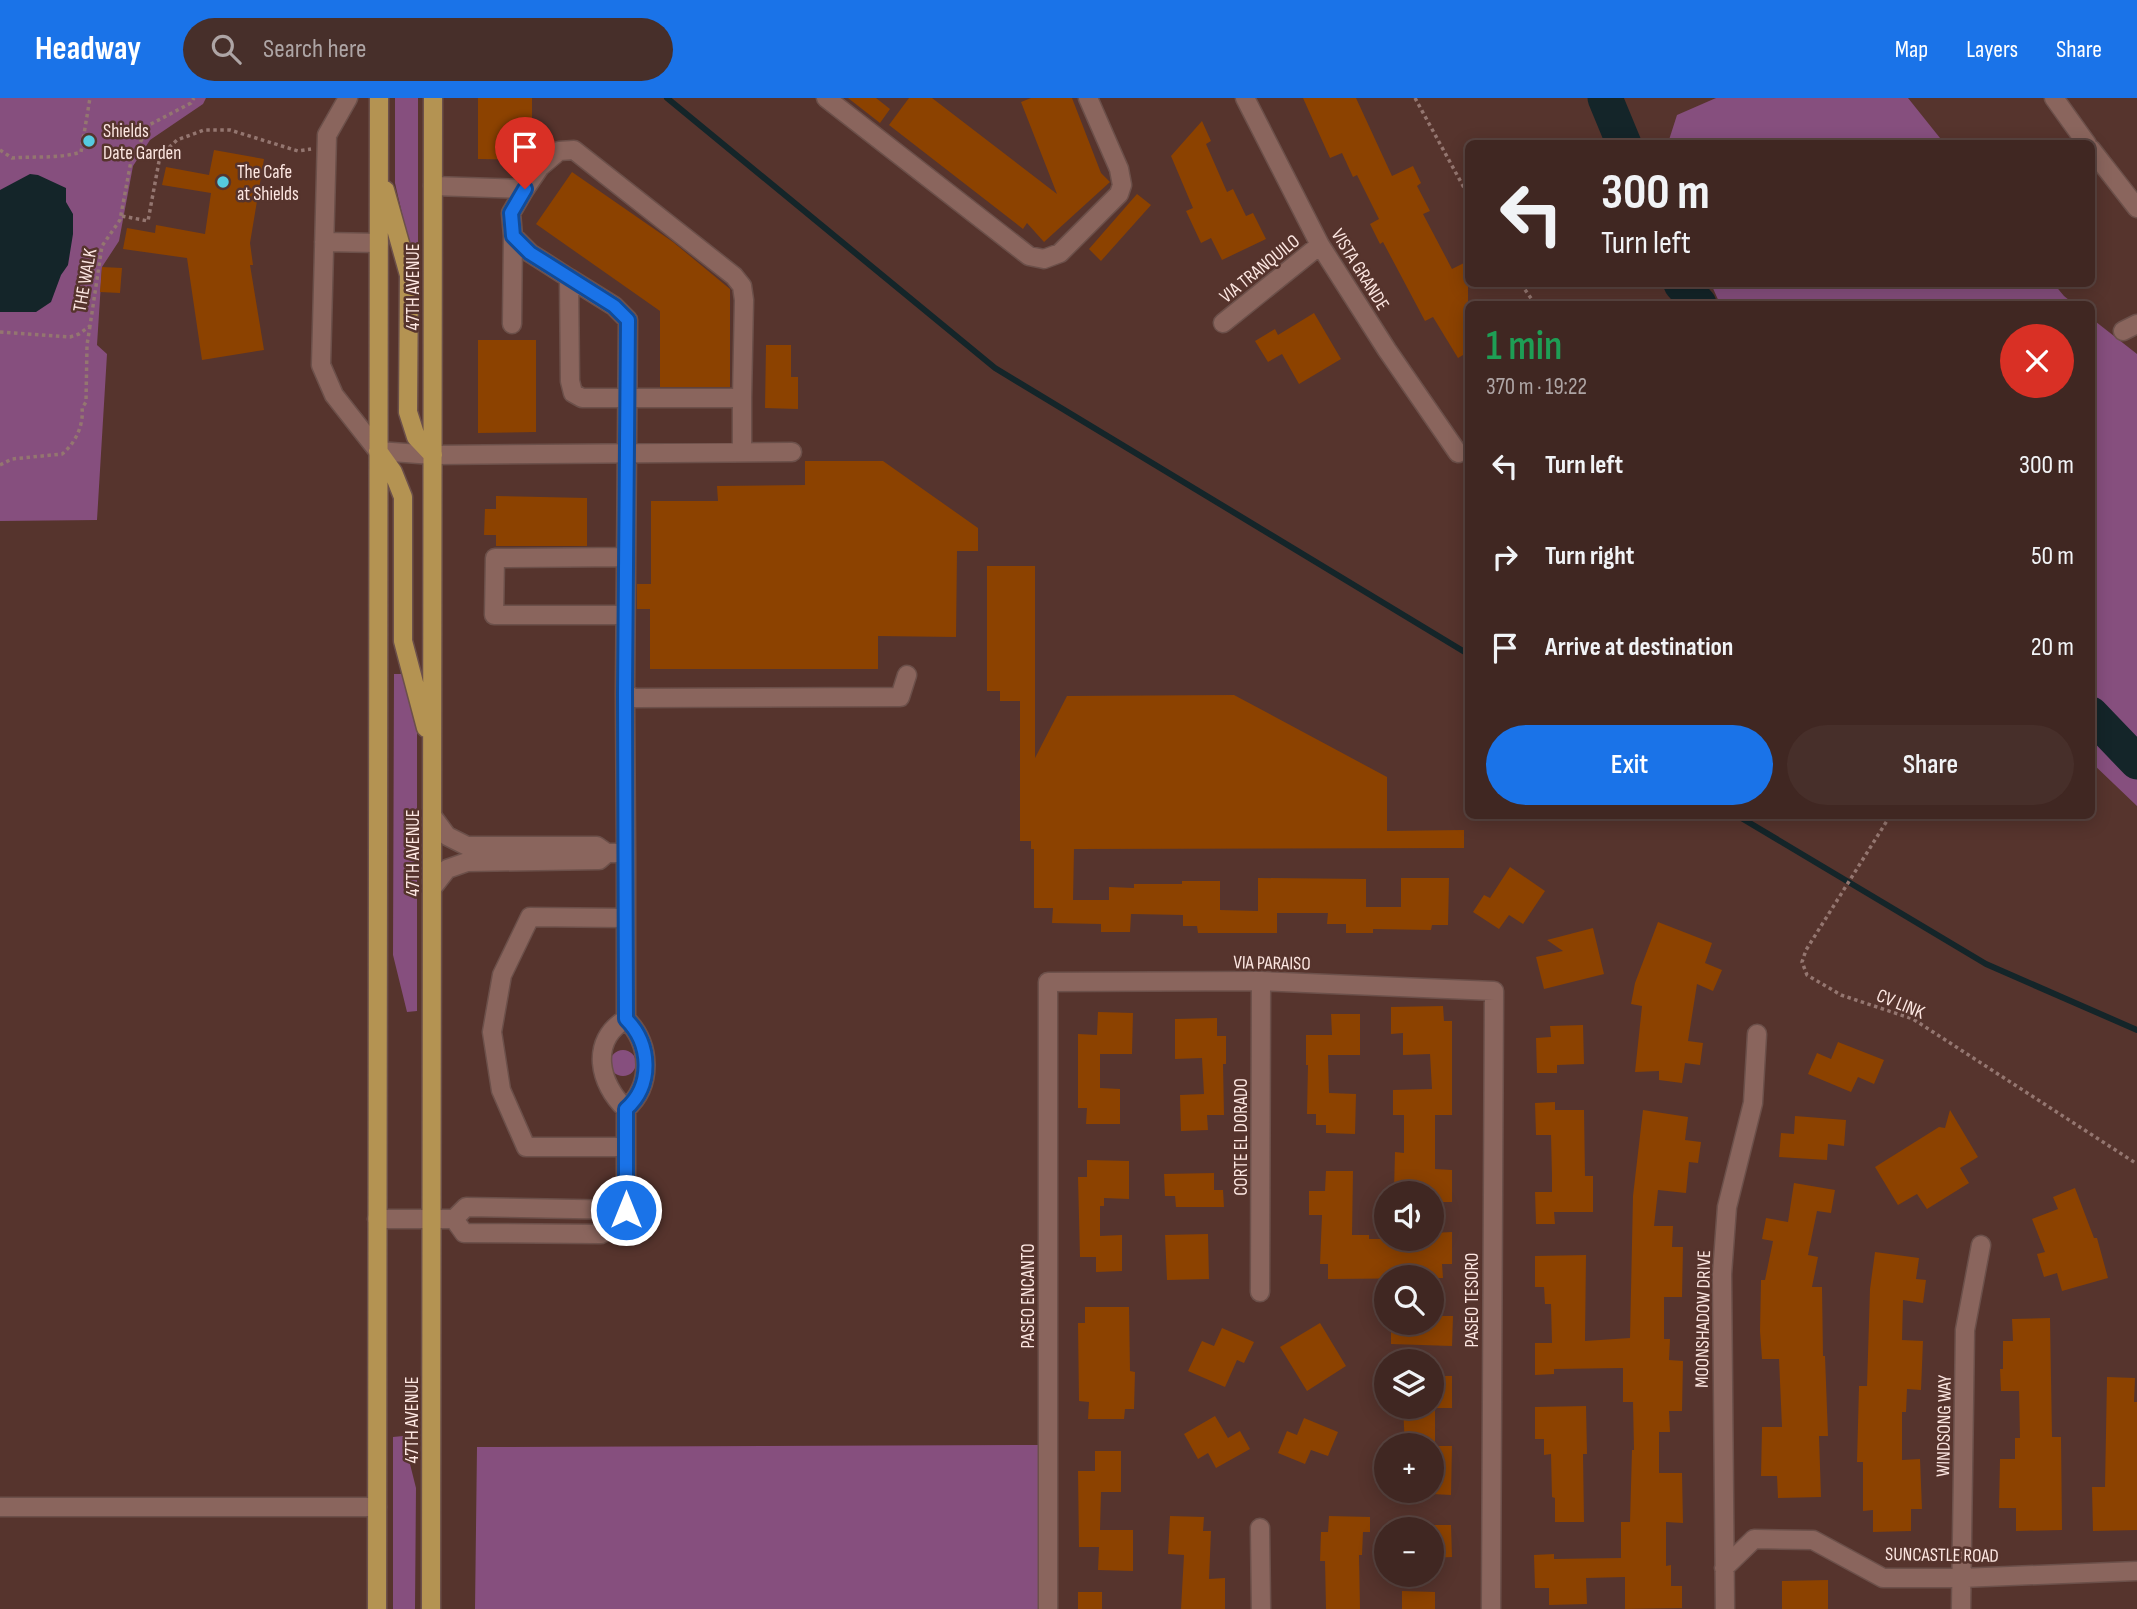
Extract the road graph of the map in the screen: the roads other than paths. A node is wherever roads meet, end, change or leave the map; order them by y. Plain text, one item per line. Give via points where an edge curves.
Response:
1 (348, 98) edge
2 (379, 98) edge
3 (433, 98) edge
4 (826, 98) edge
5 (1088, 98) edge
6 (1245, 98) edge
7 (2054, 98) edge
8 (2084, 140) edge
9 (2095, 154) edge
10 (379, 166) junction
11 (433, 186) junction
12 (525, 189) junction
13 (2137, 208) edge
14 (513, 236) junction
15 (324, 242) junction
16 (379, 243) junction
17 (1320, 246) junction
18 (569, 278) junction
19 (1223, 323) dead end
20 (512, 324) dead end
21 (627, 398) junction
22 (742, 398) junction
23 (378, 451) junction
24 (742, 452) junction
25 (793, 452) dead end
26 (626, 453) junction
27 (1458, 453) dead end
28 (433, 455) junction
29 (626, 557) junction
30 (625, 615) junction
31 (908, 675) dead end
32 (625, 693) junction
33 (433, 751) junction
34 (433, 817) junction
35 (607, 853) junction
36 (626, 853) junction
37 (433, 887) junction
38 (626, 918) junction
39 (1261, 981) junction
40 (1048, 982) joint
41 (1494, 991) joint
42 (626, 1019) junction
43 (1758, 1034) dead end
44 (626, 1109) junction
45 (626, 1147) junction
46 (626, 1210) junction
47 (377, 1219) junction
48 (432, 1219) junction
49 (454, 1219) junction
50 (1980, 1245) dead end
51 (1260, 1292) dead end
52 (0, 1507) edge
53 (377, 1507) junction
54 (1260, 1528) dead end
55 (1724, 1568) junction
56 (2137, 1571) edge
57 (1961, 1577) junction
58 (377, 1609) edge
59 (431, 1609) edge
60 (1048, 1609) edge
61 (1261, 1609) edge
62 (1491, 1609) edge
63 (1725, 1609) edge
64 (1961, 1609) edge

1 - 15 street via 327,141
2 - 10 main road, 47TH AVENUE
3 - 11 main road, 47TH AVENUE
4 - 5 street via 1029,256 1044,259 1060,253 1119,194 1122,185
6 - 17 street, VISTA GRANDE
7 - 8 street
9 - 13 street
10 - 16 main road, 47TH AVENUE
10 - 28 main road via 409,275 408,412 416,437
11 - 12 street
11 - 28 main road, 47TH AVENUE
12 - 14 street via 511,213
12 - 22 street via 559,151 574,150 734,276 742,286 744,300
14 - 18 street
14 - 20 street
15 - 16 street
15 - 23 street via 321,366 334,395
16 - 23 main road, 47TH AVENUE
17 - 19 street, VIA TRANQUILO
17 - 27 street, VISTA GRANDE
18 - 21 street via 628,320
18 - 21 street via 573,393 582,398
21 - 22 street
21 - 26 street
22 - 24 street
23 - 28 street
23 - 33 main road via 403,497 403,641
23 - 47 main road, 47TH AVENUE
24 - 25 street
24 - 26 street
26 - 28 street
26 - 29 street
28 - 33 main road, 47TH AVENUE
29 - 30 street
29 - 30 street via 495,558 495,615
30 - 32 street
31 - 32 street via 900,697 634,698
32 - 36 street
33 - 34 main road, 47TH AVENUE
34 - 35 street via 447,836 467,846 597,846
34 - 37 main road, 47TH AVENUE
35 - 36 street
35 - 37 street via 599,860 467,862 447,869
36 - 38 street
37 - 48 main road, 47TH AVENUE
38 - 42 street
38 - 45 street via 530,917 502,975 492,1032 501,1090 526,1147
39 - 40 street, VIA PARAISO
39 - 41 street, VIA PARAISO
39 - 51 street, CORTE EL DORADO
40 - 60 street, PASEO ENCANTO
41 - 62 street, PASEO TESORO
42 - 44 street via 640,1037 645,1064 640,1091
42 - 44 street via 609,1035 601,1063 609,1090
43 - 55 street, MOONSHADOW DRIVE via 1753,1103 1727,1207 1722,1274
44 - 45 street
45 - 46 street
46 - 49 street via 466,1207
46 - 49 street via 616,1225 601,1234 464,1233
47 - 48 street
47 - 53 main road, 47TH AVENUE
48 - 49 street
48 - 59 main road, 47TH AVENUE
50 - 57 street, WINDSONG WAY via 1965,1330
52 - 53 street
53 - 58 main road, 47TH AVENUE
54 - 61 street
55 - 57 street, SUNCASTLE ROAD via 1754,1539 1813,1540 1883,1577
55 - 63 street, MOONSHADOW DRIVE
56 - 57 street, SUNCASTLE ROAD
57 - 64 street, WINDSONG WAY

